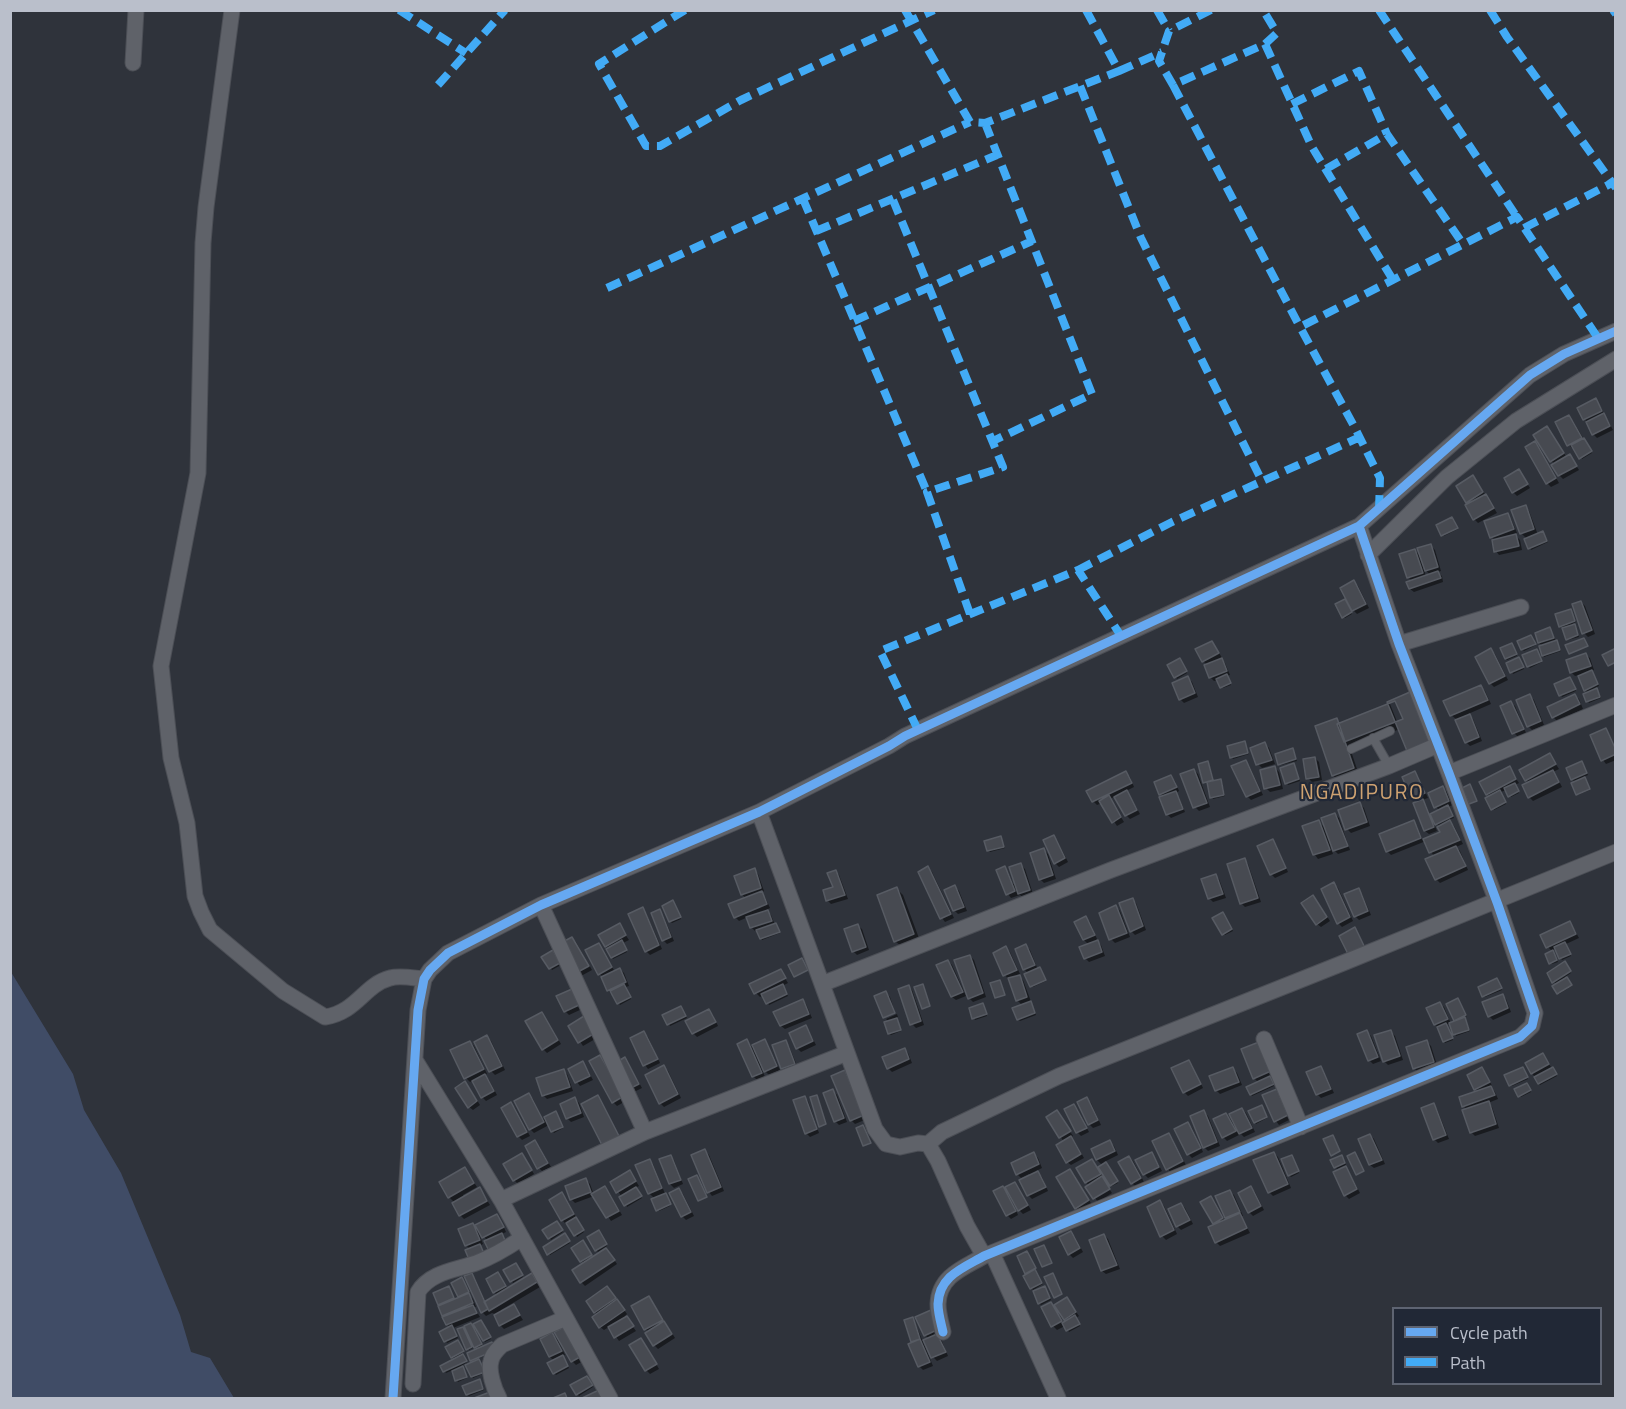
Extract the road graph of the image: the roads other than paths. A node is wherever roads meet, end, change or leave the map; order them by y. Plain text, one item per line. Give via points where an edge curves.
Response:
1 (136, 10) edge
2 (232, 10) edge
3 (133, 63) dead end
4 (1616, 331) edge
5 (1616, 359) edge
6 (1359, 526) junction
7 (1368, 555) junction
8 (1521, 607) dead end
9 (1399, 644) junction
10 (1616, 705) edge
11 (1390, 731) dead end
12 (1373, 738) junction
13 (1438, 745) junction
14 (1350, 748) dead end
15 (1389, 766) junction
16 (1449, 773) junction
17 (759, 812) junction
18 (1616, 852) edge
19 (540, 905) junction
20 (1498, 906) junction
21 (424, 980) junction
22 (822, 984) junction
23 (1264, 1039) dead end
24 (847, 1053) junction
25 (415, 1060) junction
26 (1301, 1127) junction
27 (645, 1132) junction
28 (928, 1144) junction
29 (501, 1200) junction
30 (522, 1238) junction
31 (988, 1254) junction
32 (566, 1318) junction
33 (942, 1332) dead end
34 (413, 1384) dead end
35 (393, 1398) edge
36 (499, 1398) edge
37 (610, 1398) edge
38 (1058, 1398) edge

1 - 3 street
2 - 21 street via 204,234 198,473 161,666 171,758 187,823 195,896 210,930 283,991 325,1017 348,1009 379,982 392,977
4 - 6 street via 1564,354 1530,375
5 - 7 street via 1516,421 1448,477
6 - 7 street
6 - 17 street via 918,730
7 - 9 street
8 - 9 street
9 - 13 street
10 - 16 street
11 - 12 lane
12 - 14 lane
12 - 15 lane
13 - 15 street
13 - 16 street
15 - 22 street via 1110,870
16 - 20 street
17 - 19 street
17 - 22 street
18 - 20 street
19 - 21 street via 448,953
19 - 27 street
20 - 26 street via 1535,1013 1532,1026 1520,1037
20 - 28 street via 1059,1076 942,1132
21 - 25 street
22 - 24 street
23 - 26 street
24 - 27 street
24 - 28 street via 875,1129 886,1144
25 - 29 street
25 - 35 street
26 - 31 street
27 - 29 street
28 - 31 street via 967,1226
29 - 30 street
30 - 32 street
30 - 34 street via 496,1255 436,1276 422,1285 418,1292
31 - 33 street via 949,1276 938,1304
31 - 38 street
32 - 36 street via 502,1345 495,1352 491,1371
32 - 37 street

